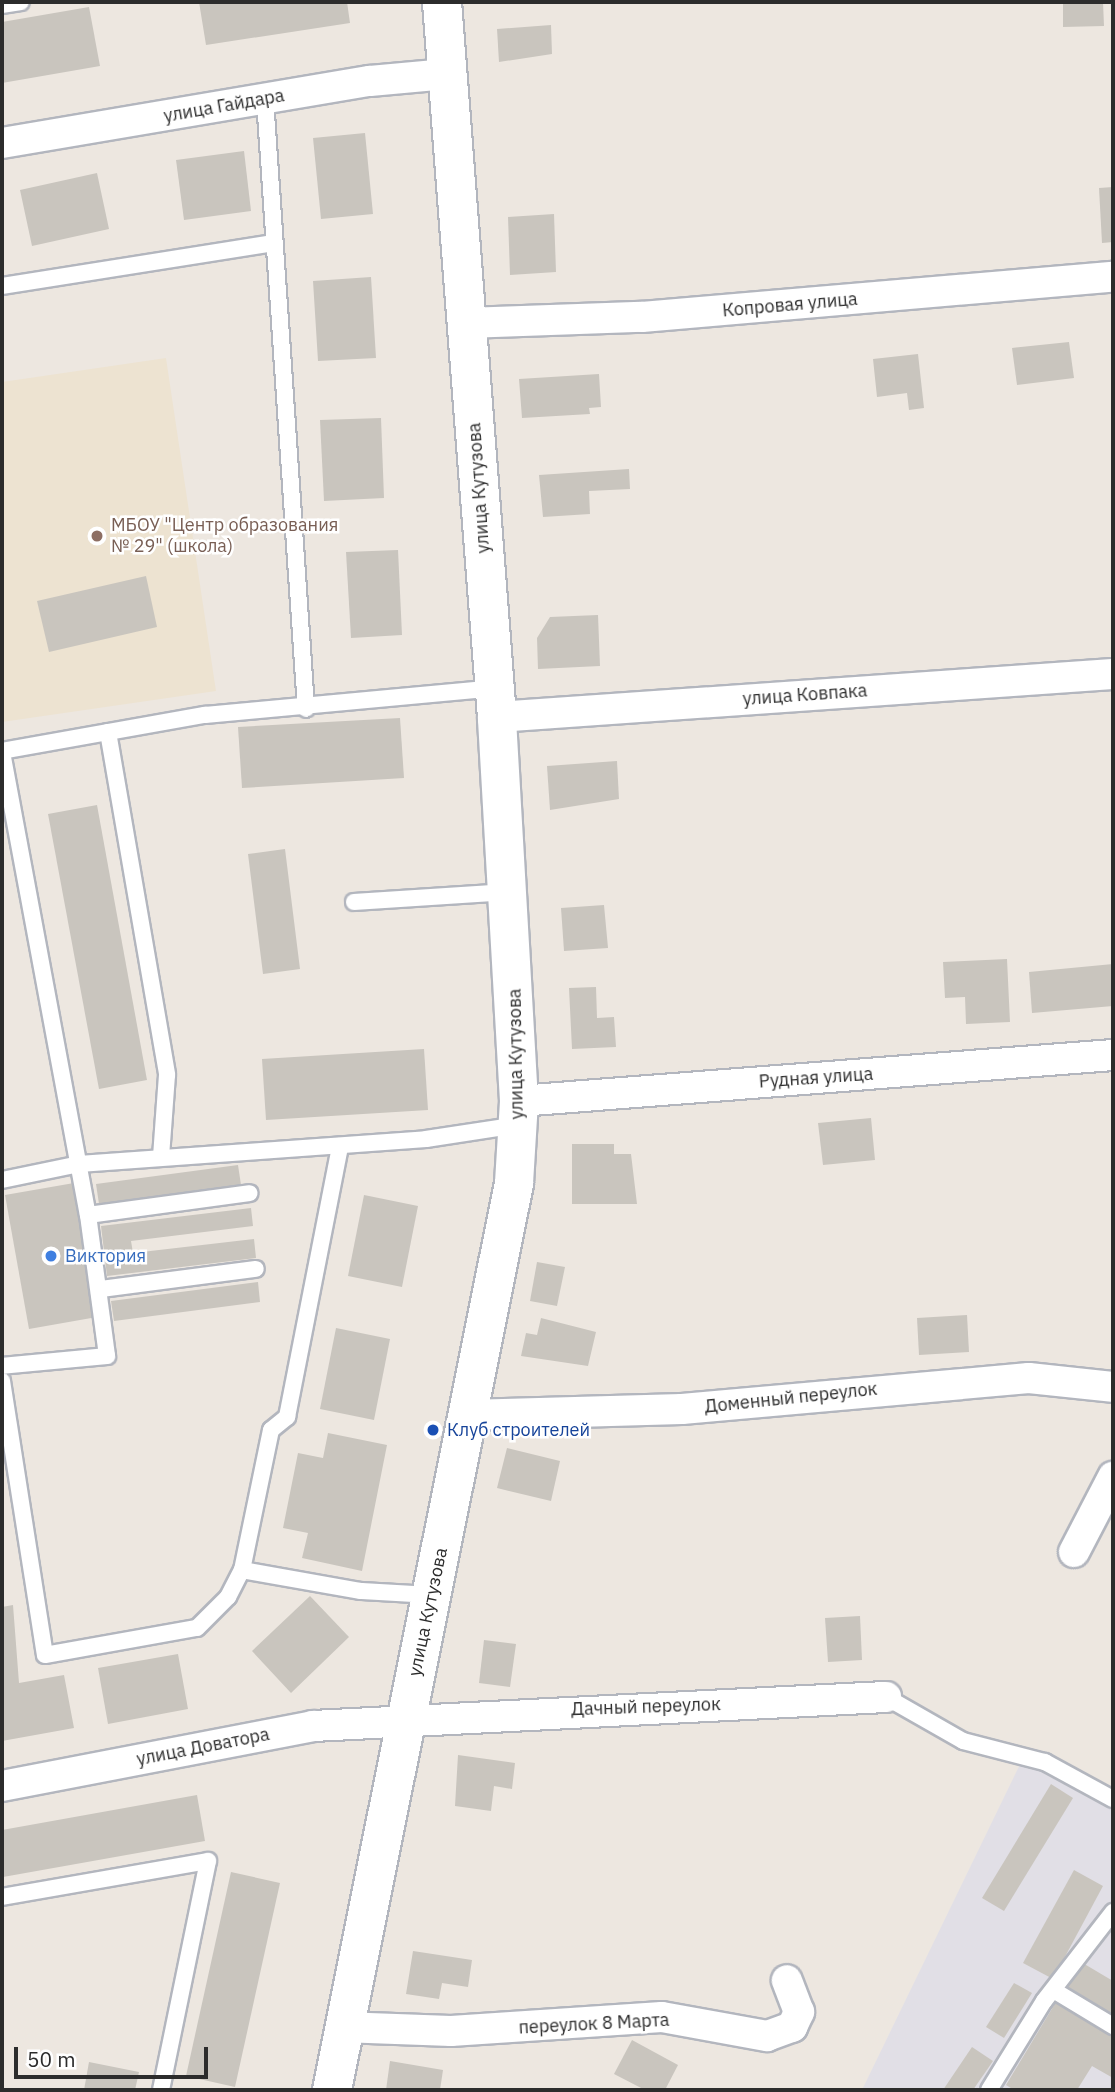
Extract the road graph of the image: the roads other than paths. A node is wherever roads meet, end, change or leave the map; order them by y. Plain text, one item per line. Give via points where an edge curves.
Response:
1 (21, 2) edge
2 (442, 2) edge
3 (2, 5) edge
4 (447, 74) junction
5 (265, 99) junction
6 (2, 143) edge
7 (274, 243) junction
8 (1113, 277) edge
9 (2, 286) edge
10 (467, 323) junction
11 (1113, 674) edge
12 (496, 702) junction
13 (306, 709) junction
14 (108, 732) junction
15 (2, 751) edge
16 (508, 892) junction
17 (354, 902) dead end
18 (1113, 1055) edge
19 (518, 1113) junction
20 (340, 1146) junction
21 (161, 1156) junction
22 (79, 1164) junction
23 (2, 1181) edge
24 (250, 1193) dead end
25 (89, 1216) junction
26 (256, 1269) dead end
27 (101, 1289) junction
28 (2, 1366) edge
29 (2, 1381) edge
30 (1113, 1387) edge
31 (468, 1415) junction
32 (6, 1450) edge
33 (1113, 1477) edge
34 (1074, 1552) dead end
35 (242, 1570) junction
36 (432, 1595) junction
37 (886, 1697) joint
38 (406, 1717) junction
39 (2, 1786) edge
40 (1112, 1796) edge
41 (2, 1897) edge
42 (1113, 1912) edge
43 (787, 1980) dead end
44 (1055, 1991) junction
45 (1113, 2026) edge
46 (341, 2027) junction
47 (161, 2090) edge
48 (331, 2090) edge
49 (989, 2090) edge

1 - 3 lane
2 - 4 main road, улица Кутузова
4 - 5 street, улица Гайдара
4 - 10 main road, улица Кутузова
5 - 6 street, улица Гайдара
5 - 7 lane
7 - 9 lane
7 - 13 lane
8 - 10 street, Копровая улица via 642,317
10 - 12 main road, улица Кутузова
11 - 12 street, улица Ковпака
12 - 13 lane
12 - 16 main road, улица Кутузова
13 - 14 lane via 205,715
14 - 15 lane
14 - 21 lane via 167,1075
15 - 22 lane
16 - 17 lane
16 - 19 main road, улица Кутузова
18 - 19 street, Рудная улица
19 - 20 lane
19 - 31 main road, улица Кутузова via 514,1183
20 - 21 lane
20 - 35 lane via 287,1417 271,1430
21 - 22 lane
22 - 23 lane
22 - 25 lane
24 - 25 lane
25 - 27 lane
26 - 27 lane
27 - 28 lane via 107,1356
29 - 32 lane
30 - 31 street, Доменный переулок via 1029,1378 682,1409
31 - 36 main road, улица Кутузова
32 - 35 lane via 45,1655 197,1628 228,1597
33 - 34 street
35 - 36 lane via 361,1591
36 - 38 main road, улица Кутузова
37 - 38 street, Дачный переулок
37 - 40 lane via 963,1741 1045,1762
38 - 39 street, улица Доватора via 313,1726
38 - 46 main road, улица Кутузова
41 - 47 lane via 208,1861
42 - 44 lane
43 - 46 street, переулок 8 Марта via 799,2012 792,2027 767,2036 662,2017 451,2031
44 - 45 lane
44 - 49 lane
46 - 48 main road, улица Кутузова

